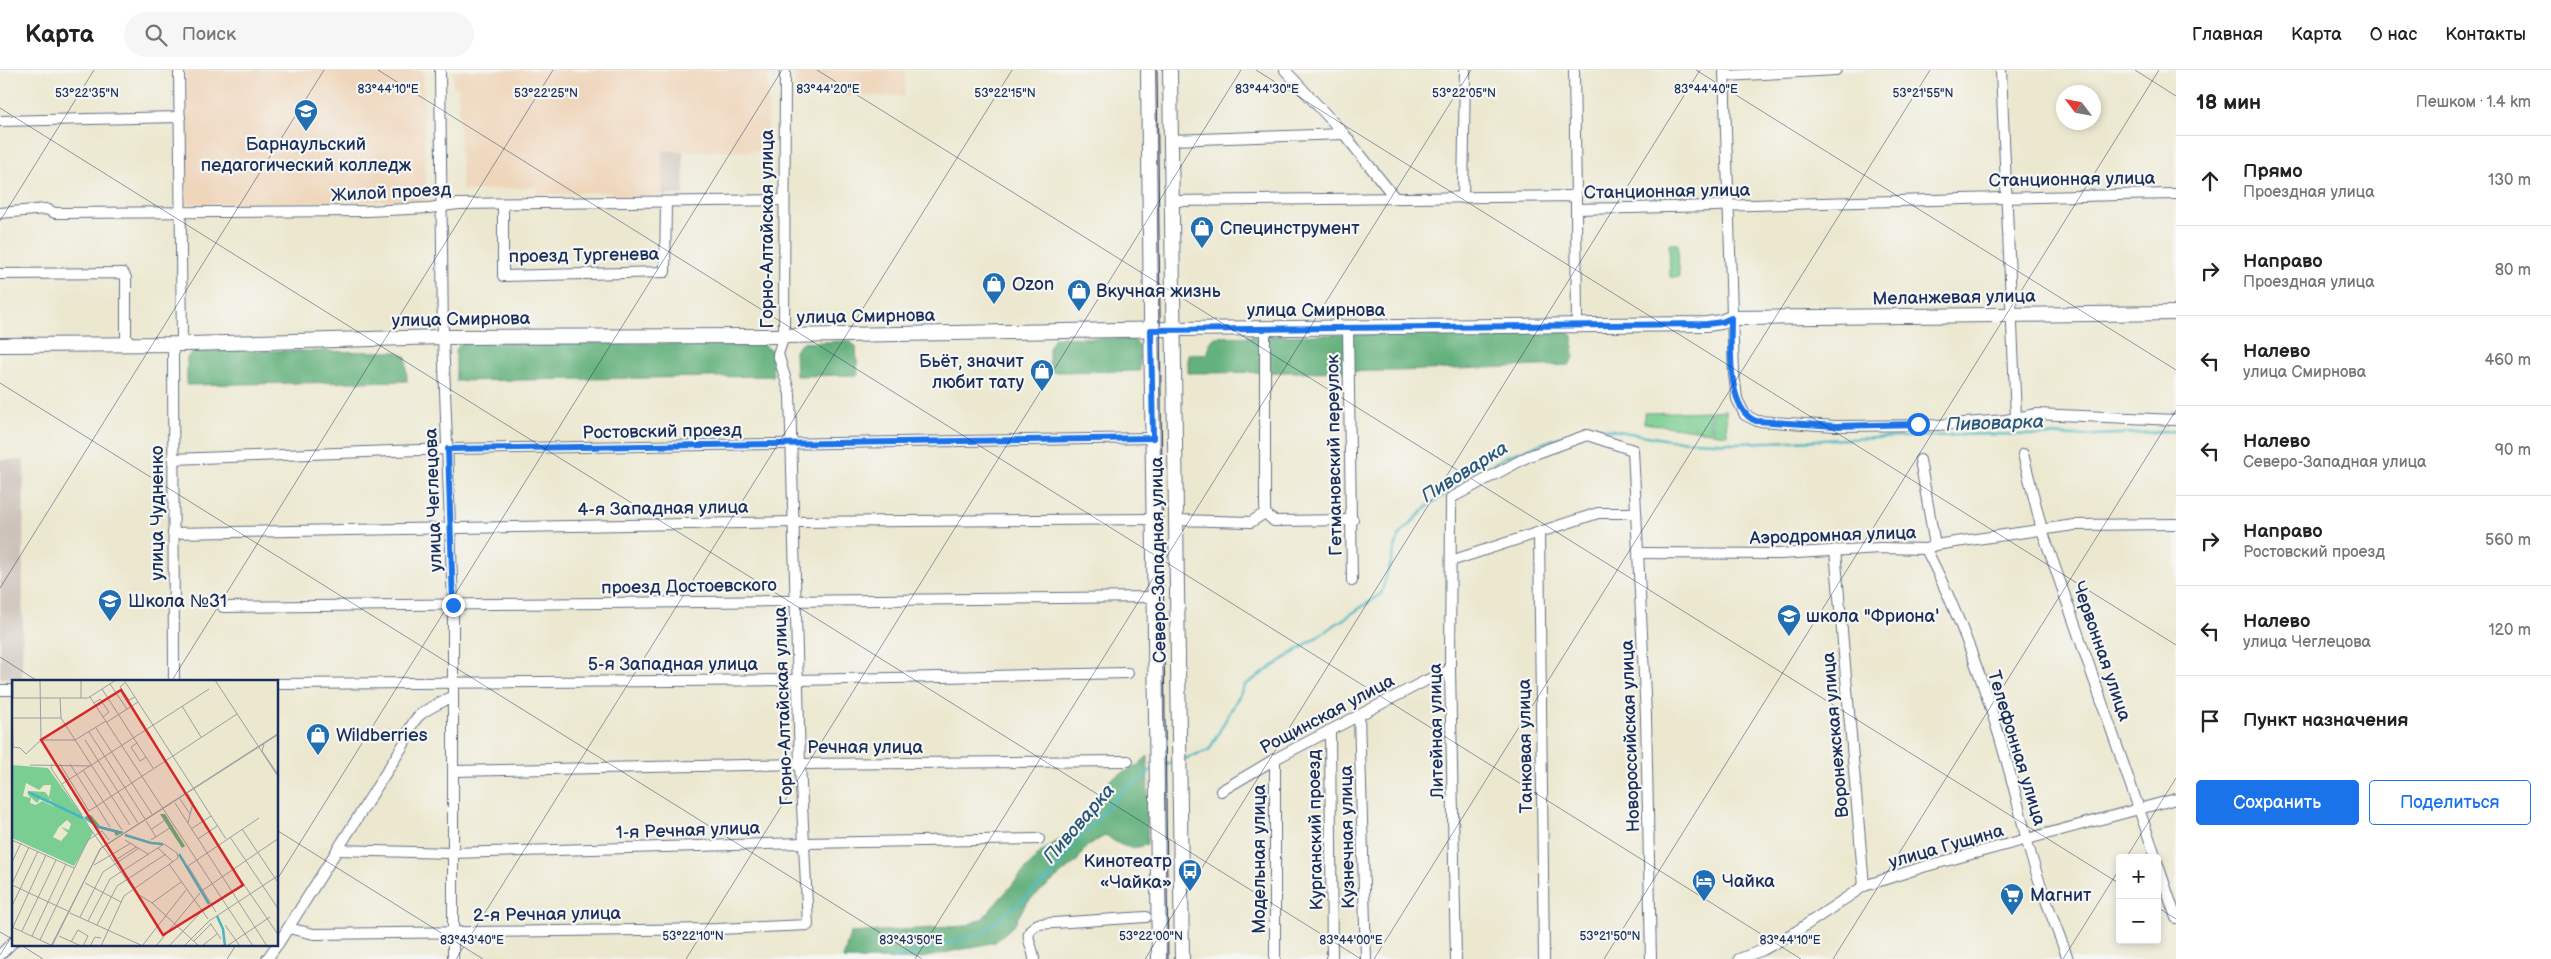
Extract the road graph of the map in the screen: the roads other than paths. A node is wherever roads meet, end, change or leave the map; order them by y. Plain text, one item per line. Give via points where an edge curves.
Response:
1 (179, 70) edge
2 (440, 70) edge
3 (785, 70) edge
4 (1148, 70) edge
5 (1170, 70) edge
6 (1285, 70) edge
7 (1466, 70) edge
8 (1574, 70) edge
9 (1836, 70) edge
10 (2000, 70) edge
11 (1725, 73) edge
12 (180, 117) junction
13 (0, 121) edge
14 (1344, 134) junction
15 (1171, 140) junction
16 (2176, 194) edge
17 (1576, 196) junction
18 (2005, 196) junction
19 (1395, 198) junction
20 (1463, 198) junction
21 (784, 200) junction
22 (1172, 201) junction
23 (666, 202) junction
24 (503, 204) junction
25 (443, 206) junction
26 (1729, 207) junction
27 (1576, 209) junction
28 (179, 212) junction
29 (0, 213) edge
30 (0, 274) edge
31 (2176, 313) edge
32 (2011, 316) junction
33 (1731, 318) junction
34 (1577, 324) junction
35 (1348, 328) junction
36 (1174, 329) junction
37 (1265, 329) junction
38 (1151, 330) junction
39 (784, 336) junction
40 (443, 337) junction
41 (178, 343) junction
42 (126, 344) junction
43 (0, 345) edge
44 (2016, 417) junction
45 (2176, 420) edge
46 (1153, 438) junction
47 (790, 445) junction
48 (448, 449) junction
49 (2023, 454) dead end
50 (173, 459) junction
51 (1920, 460) dead end
52 (1265, 513) junction
53 (1634, 513) junction
54 (1154, 519) junction
55 (1176, 520) junction
56 (1353, 520) junction
57 (795, 522) junction
58 (2176, 524) edge
59 (451, 528) junction
60 (2042, 530) junction
61 (173, 533) junction
62 (1539, 533) junction
63 (1930, 547) junction
64 (1835, 550) junction
65 (1640, 553) junction
66 (1451, 561) junction
67 (1352, 581) dead end
68 (1155, 597) junction
69 (796, 601) junction
70 (453, 605) junction
71 (223, 607) dead end
72 (1450, 670) junction
73 (1128, 673) dead end
74 (174, 680) edge
75 (797, 680) junction
76 (452, 682) junction
77 (279, 684) edge
78 (453, 696) junction
79 (1360, 715) junction
80 (1330, 732) junction
81 (1275, 759) junction
82 (1128, 761) dead end
83 (800, 764) junction
84 (453, 771) junction
85 (1221, 791) dead end
86 (2176, 799) edge
87 (2138, 810) junction
88 (1039, 839) dead end
89 (2027, 840) junction
90 (804, 842) junction
91 (338, 850) junction
92 (451, 853) junction
93 (2154, 854) edge
94 (2161, 874) edge
95 (1864, 886) junction
96 (1146, 917) dead end
97 (2176, 918) edge
98 (808, 925) joint
99 (288, 928) junction
100 (453, 931) junction
101 (279, 942) edge
102 (12, 943) edge
103 (276, 946) edge
104 (0, 955) edge
105 (267, 959) edge
106 (453, 959) edge
107 (1034, 959) edge
108 (1159, 959) edge
109 (1182, 959) edge
110 (1276, 959) edge
111 (1332, 959) edge
112 (1366, 959) edge
113 (1456, 959) edge
114 (1544, 959) edge
115 (1651, 959) edge
116 (1740, 959) edge
117 (2068, 959) edge

1 - 12 street, улица Чудненко
2 - 25 street, улица Чеглецова
3 - 21 street, Горно-Алтайская улица
4 - 38 street, Северо-Западная улица
5 - 15 street, Северо-Западная улица
6 - 14 street
7 - 20 street
8 - 17 street
9 - 11 street
10 - 18 street
11 - 26 street
12 - 13 street
12 - 28 street, улица Чудненко
14 - 15 street
14 - 19 street
15 - 22 street, Северо-Западная улица
16 - 18 street, Станционная улица
17 - 20 street, Станционная улица
17 - 27 street, Станционная улица
18 - 26 street, Станционная улица
18 - 32 street
19 - 20 street, Станционная улица
19 - 22 street, Станционная улица
21 - 23 street, Жилой проезд
21 - 39 street, Горно-Алтайская улица
22 - 36 street, Северо-Западная улица
23 - 24 street, Жилой проезд
23 - 24 street, проезд Тургенева via 666,272 502,276
24 - 25 street, Жилой проезд
25 - 28 street, Жилой проезд via 368,211
25 - 40 street, улица Чеглецова
26 - 27 street, Станционная улица
26 - 33 street
27 - 34 street
28 - 29 street, Жилой проезд via 55,213 46,209
28 - 41 street, улица Чудненко
30 - 42 street via 123,274 126,278
31 - 32 street, Меланжевая улица
32 - 33 street, Меланжевая улица
32 - 44 street
33 - 34 street, улица Смирнова via 1707,324
33 - 44 street via 1737,399 1745,415 1756,421 1836,426 1937,425
34 - 35 street, улица Смирнова
35 - 37 street, улица Смирнова
35 - 56 street, Гетмановский переулок
36 - 37 street, улица Смирнова
36 - 38 street, улица Смирнова
36 - 55 street, Северо-Западная улица
37 - 52 street
38 - 39 street, улица Смирнова
38 - 46 street, Северо-Западная улица
39 - 40 street, улица Смирнова
39 - 47 street, Горно-Алтайская улица via 778,354 790,394
40 - 41 street, улица Смирнова
40 - 48 street, улица Чеглецова
41 - 42 street, улица Смирнова
41 - 50 street, улица Чудненко
42 - 43 street, улица Смирнова
44 - 45 street via 2036,414
46 - 47 street, Ростовский проезд
46 - 54 street, Северо-Западная улица
47 - 48 street, Ростовский проезд
47 - 57 street, Горно-Алтайская улица
48 - 50 street, Ростовский проезд
48 - 59 street, улица Чеглецова
49 - 60 street, Червонная улица
50 - 61 street, улица Чудненко
51 - 63 street, Телефонная улица
52 - 55 street via 1251,522
52 - 56 street via 1274,521
53 - 62 street via 1598,513
53 - 65 street, Новороссийская улица
53 - 66 street, Литейная улица via 1633,450 1587,435 1530,456 1451,498
54 - 57 street, 4-я Западная улица
54 - 68 street, Северо-Западная улица
55 - 109 street, Северо-Западная улица
56 - 67 street, Гетмановский переулок
57 - 59 street, 4-я Западная улица
57 - 69 street, Горно-Алтайская улица
58 - 60 street, Аэродромная улица via 2074,525
59 - 61 street, 4-я Западная улица
59 - 70 street, улица Чеглецова
60 - 63 street, Аэродромная улица
60 - 87 street, Червонная улица
61 - 74 street, улица Чудненко
62 - 66 street
62 - 114 street, Танковая улица
63 - 64 street, Аэродромная улица
63 - 89 street, Телефонная улица via 1982,683 2011,773
64 - 65 street, Аэродромная улица via 1779,554
64 - 95 street, Воронежская улица
65 - 115 street, Новороссийская улица via 1649,791
66 - 72 street, Литейная улица
68 - 69 street, проезд Достоевского
68 - 108 street, Северо-Западная улица
69 - 70 street, проезд Достоевского
69 - 75 street, Горно-Алтайская улица
70 - 71 street, проезд Достоевского
70 - 76 street, улица Чеглецова
72 - 79 street, Рощинская улица
72 - 113 street, Литейная улица
73 - 75 street, 5-я Западная улица
75 - 76 street, 5-я Западная улица
75 - 83 street, Горно-Алтайская улица
76 - 77 street, 5-я Западная улица
76 - 78 street, улица Чеглецова
78 - 84 street, улица Чеглецова
78 - 91 street via 412,720 404,744
79 - 80 street, Рощинская улица
79 - 112 street, Кузнечная улица
80 - 81 street, Рощинская улица
80 - 111 street, Курганский проезд
81 - 85 street, Рощинская улица
81 - 110 street, Модельная улица
82 - 83 street, Речная улица
83 - 84 street, Речная улица
83 - 90 street, Горно-Алтайская улица
84 - 92 street, улица Чеглецова
86 - 87 street, улица Гущина
87 - 89 street, улица Гущина
87 - 93 street, Червонная улица
88 - 90 street, 1-я Речная улица
89 - 95 street, улица Гущина via 1932,864
89 - 117 street, Телефонная улица
90 - 92 street, 1-я Речная улица
90 - 98 street, Горно-Алтайская улица
91 - 92 street, 1-я Речная улица
91 - 99 street
92 - 100 street, улица Чеглецова
94 - 97 street
95 - 116 street, улица Гущина via 1797,931
96 - 107 street via 1038,924 1028,934
98 - 100 street, 2-я Речная улица
99 - 100 street, 2-я Речная улица via 314,934
99 - 101 street
100 - 106 street, улица Чеглецова
102 - 104 street
103 - 105 street

